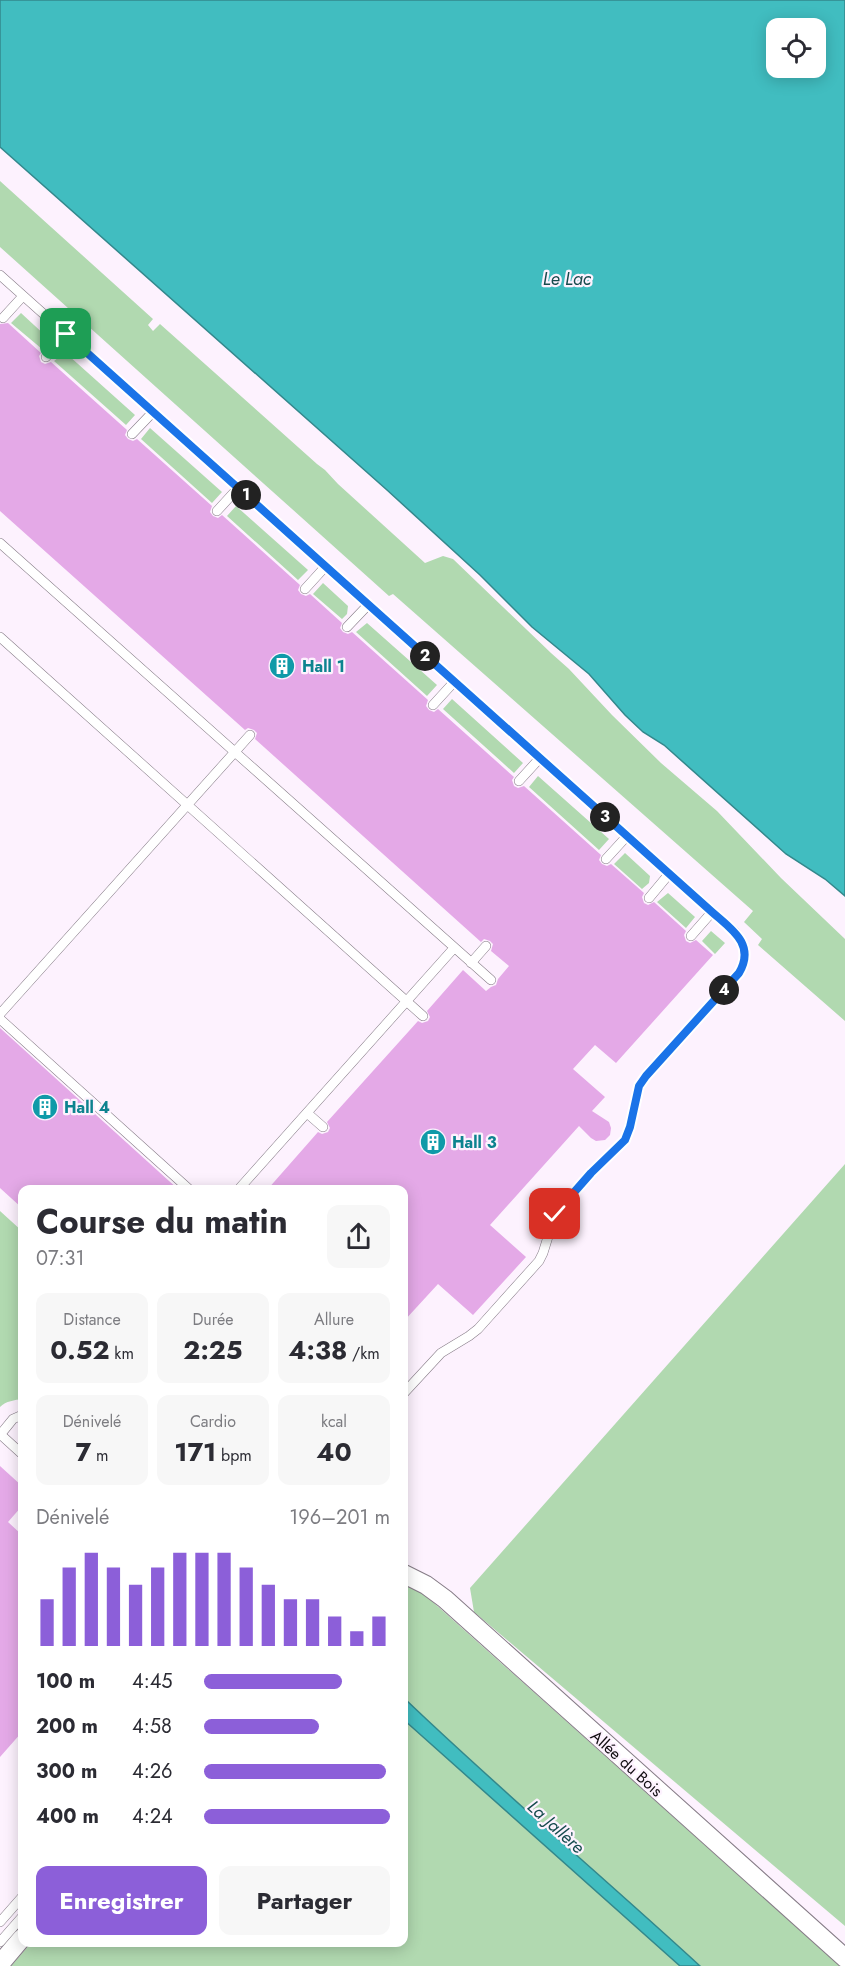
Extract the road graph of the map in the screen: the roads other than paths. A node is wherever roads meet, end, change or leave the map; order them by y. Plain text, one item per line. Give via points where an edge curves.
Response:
1 (0, 275) edge
2 (23, 296) junction
3 (3, 318) dead end
4 (66, 334) junction
5 (46, 357) dead end
6 (153, 412) junction
7 (132, 434) dead end
8 (238, 488) junction
9 (218, 511) dead end
10 (0, 543) edge
11 (325, 567) junction
12 (305, 589) dead end
13 (368, 605) junction
14 (347, 627) dead end
15 (0, 637) edge
16 (454, 682) junction
17 (433, 705) dead end
18 (250, 735) dead end
19 (234, 752) junction
20 (540, 758) junction
21 (519, 781) dead end
22 (187, 805) junction
23 (627, 836) junction
24 (606, 859) dead end
25 (669, 874) junction
26 (649, 898) dead end
27 (712, 912) junction
28 (691, 936) dead end
29 (486, 946) dead end
30 (453, 948) junction
31 (471, 963) junction
32 (491, 980) dead end
33 (406, 1001) junction
34 (0, 1014) edge
35 (423, 1016) dead end
36 (0, 1019) edge
37 (307, 1113) junction
38 (323, 1127) dead end
39 (184, 1185) edge
40 (242, 1185) edge
41 (408, 1390) edge
42 (18, 1417) edge
43 (0, 1434) edge
44 (18, 1450) edge
45 (408, 1576) edge
46 (18, 1902) edge
47 (0, 1922) edge
48 (18, 1922) edge
49 (0, 1942) edge
50 (18, 1943) edge
51 (845, 1958) edge
52 (0, 1964) edge

1 - 2 lane
2 - 3 lane
2 - 4 lane
4 - 5 lane
4 - 6 lane
6 - 7 lane
6 - 8 lane
8 - 9 lane
8 - 11 lane
10 - 19 lane
11 - 12 lane
11 - 13 lane
13 - 14 lane
13 - 16 lane
15 - 22 lane
16 - 17 lane
16 - 20 lane
18 - 19 lane
19 - 22 lane
19 - 30 lane
20 - 21 lane
20 - 23 lane
22 - 33 lane
22 - 34 lane
23 - 24 lane
23 - 25 lane
25 - 26 lane
25 - 27 lane
27 - 28 lane
27 - 41 lane via 735,932 744,947 745,960 739,973 639,1086 625,1140 555,1214 539,1261 478,1329 441,1353
29 - 31 lane
30 - 31 lane
30 - 33 lane
31 - 32 lane
33 - 35 lane
33 - 37 lane
36 - 39 lane
37 - 38 lane
37 - 40 lane
42 - 43 lane
43 - 44 lane
45 - 51 street, Allée du Bois via 445,1599
46 - 47 lane
48 - 49 lane
50 - 52 street

